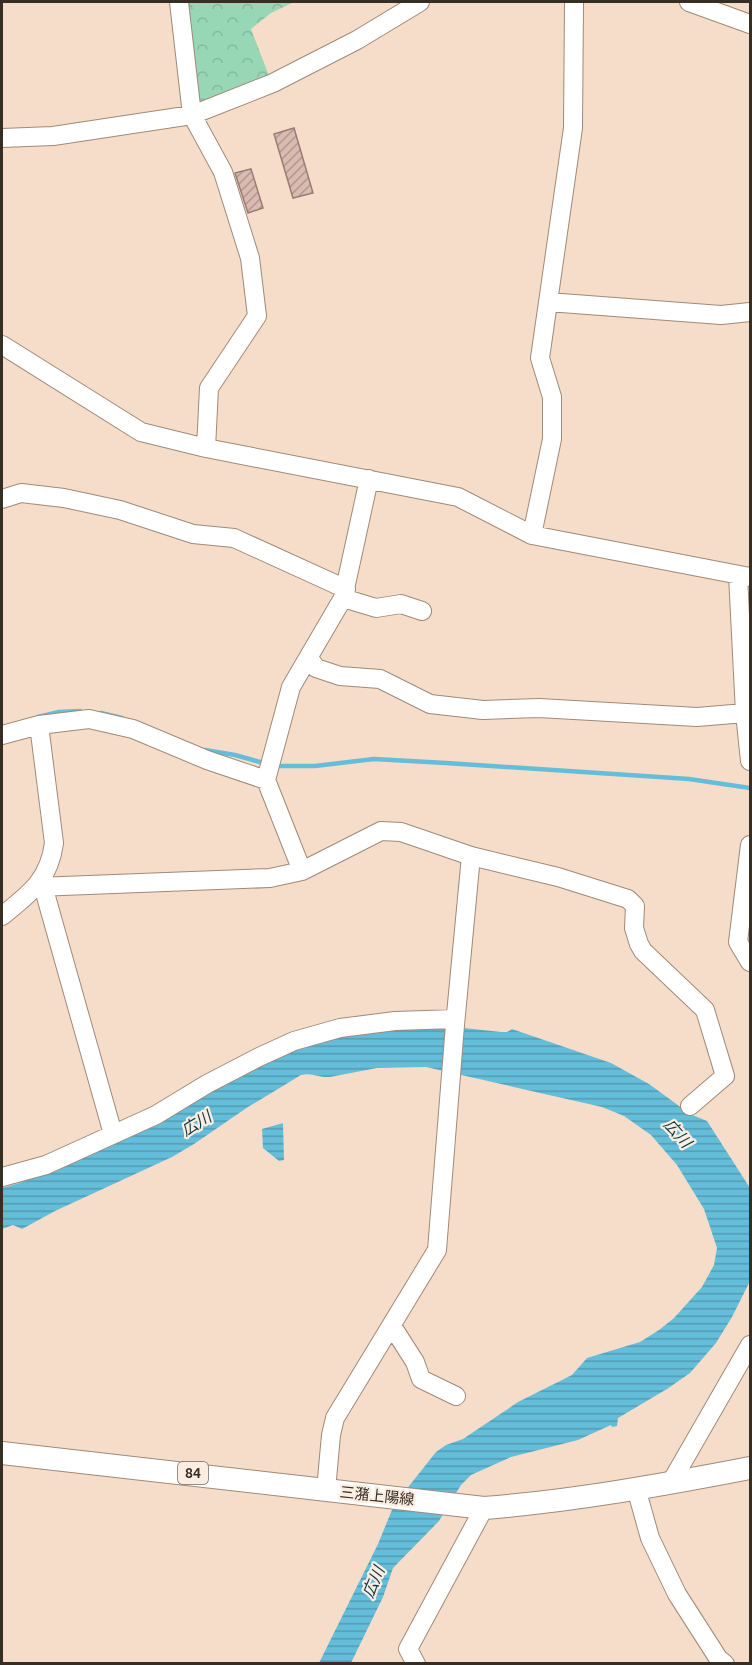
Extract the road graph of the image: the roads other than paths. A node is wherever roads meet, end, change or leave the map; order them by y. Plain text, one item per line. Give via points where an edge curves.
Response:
1 (179, 2) edge
2 (420, 2) edge
3 (574, 2) edge
4 (689, 2) edge
5 (750, 24) edge
6 (192, 115) junction
7 (2, 138) edge
8 (548, 302) junction
9 (750, 312) edge
10 (2, 345) edge
11 (206, 448) junction
12 (369, 479) junction
13 (2, 499) edge
14 (531, 535) junction
15 (744, 576) edge
16 (345, 593) junction
17 (422, 611) dead end
18 (309, 658) junction
19 (746, 713) junction
20 (39, 725) junction
21 (2, 735) edge
22 (750, 760) edge
23 (266, 780) junction
24 (750, 844) edge
25 (471, 856) junction
26 (302, 871) junction
27 (40, 887) junction
28 (2, 916) edge
29 (750, 962) edge
30 (455, 1022) junction
31 (690, 1106) dead end
32 (113, 1134) junction
33 (2, 1177) edge
34 (392, 1326) junction
35 (750, 1346) edge
36 (456, 1396) dead end
37 (2, 1453) edge
38 (750, 1468) edge
39 (670, 1484) junction
40 (636, 1488) junction
41 (326, 1490) junction
42 (476, 1508) junction
43 (416, 1664) edge
44 (725, 1664) edge

1 - 6 street
2 - 6 street via 273,83
3 - 8 street via 573,128
4 - 5 street
6 - 7 street via 53,136
6 - 11 street via 223,172 250,258 257,316 209,388
8 - 9 street via 721,315
8 - 14 street via 540,358 552,397 552,439
10 - 11 street via 141,432
11 - 12 street
12 - 14 street via 458,497
12 - 16 street
13 - 16 street via 21,493 64,498 120,510 193,534 234,538
14 - 15 street
15 - 19 street
16 - 17 street via 376,608 401,603
16 - 18 street
18 - 19 street via 316,669 340,676 380,679 430,704 483,710 539,708 697,717
18 - 23 street via 291,687
19 - 22 street
20 - 21 street
20 - 23 street via 90,719 133,729
20 - 27 street via 54,843
23 - 26 street
24 - 29 street via 738,942
25 - 26 street via 401,832 381,831
25 - 30 street
25 - 31 street via 558,877 628,899 635,906 634,928 639,944 705,1010 725,1076
26 - 27 street via 270,878
27 - 28 street
27 - 32 street
30 - 32 street via 395,1021 340,1028 294,1041
30 - 34 street via 437,1250
32 - 33 street via 45,1165
34 - 36 street via 421,1379
34 - 41 street via 335,1418
35 - 39 street
37 - 41 main road, 三潴上陽線 / 84
38 - 39 main road, 三潴上陽線 / 84
39 - 40 main road, 三潴上陽線 / 84
40 - 42 main road, 三潴上陽線 / 84 via 536,1504
40 - 44 street via 650,1538 676,1594
41 - 42 main road, 三潴上陽線 / 84
42 - 43 street via 408,1649

